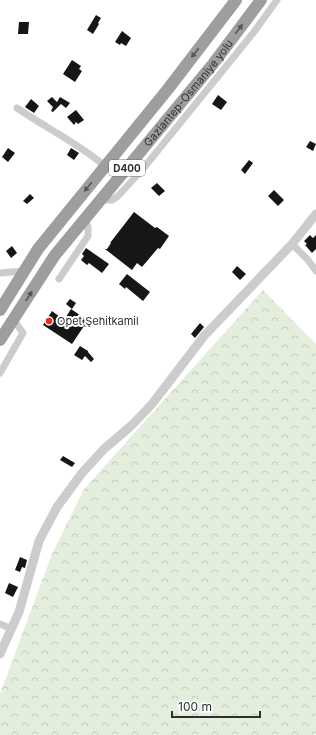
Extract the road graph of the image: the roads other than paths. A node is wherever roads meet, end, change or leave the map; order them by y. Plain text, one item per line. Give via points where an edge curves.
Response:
1 (236, 0) edge
2 (261, 0) edge
3 (277, 0) edge
4 (17, 108) dead end
5 (105, 166) junction
6 (100, 200) junction
7 (316, 214) edge
8 (85, 219) junction
9 (292, 244) junction
10 (24, 271) junction
11 (316, 272) edge
12 (0, 273) edge
13 (59, 279) dead end
14 (0, 310) edge
15 (13, 319) junction
16 (0, 340) edge
17 (0, 373) edge
18 (0, 624) edge
19 (12, 629) junction
20 (0, 654) edge

1 -> 5 highway, Gaziantep-Osmaniye yolu / D400
6 -> 2 highway, Gaziantep-Osmaniye yolu / D400 via 213,64
3 - 6 street via 142,170 118,196 112,200
4 - 5 street via 90,153
5 -> 10 highway, Gaziantep-Osmaniye yolu / D400 via 38,249
6 - 8 highway, Gaziantep-Osmaniye yolu / D400
7 - 9 street
8 - 13 street via 88,236
15 -> 8 highway, Gaziantep-Osmaniye yolu / D400 via 55,255
9 - 11 street
9 - 19 street via 204,336 152,404 104,449 57,507 39,541 20,612
10 - 12 street
10 - 14 highway, Gaziantep-Osmaniye yolu / D400
15 - 16 highway, Gaziantep-Osmaniye yolu / D400
15 - 17 street via 22,333
18 - 19 street
19 - 20 street

